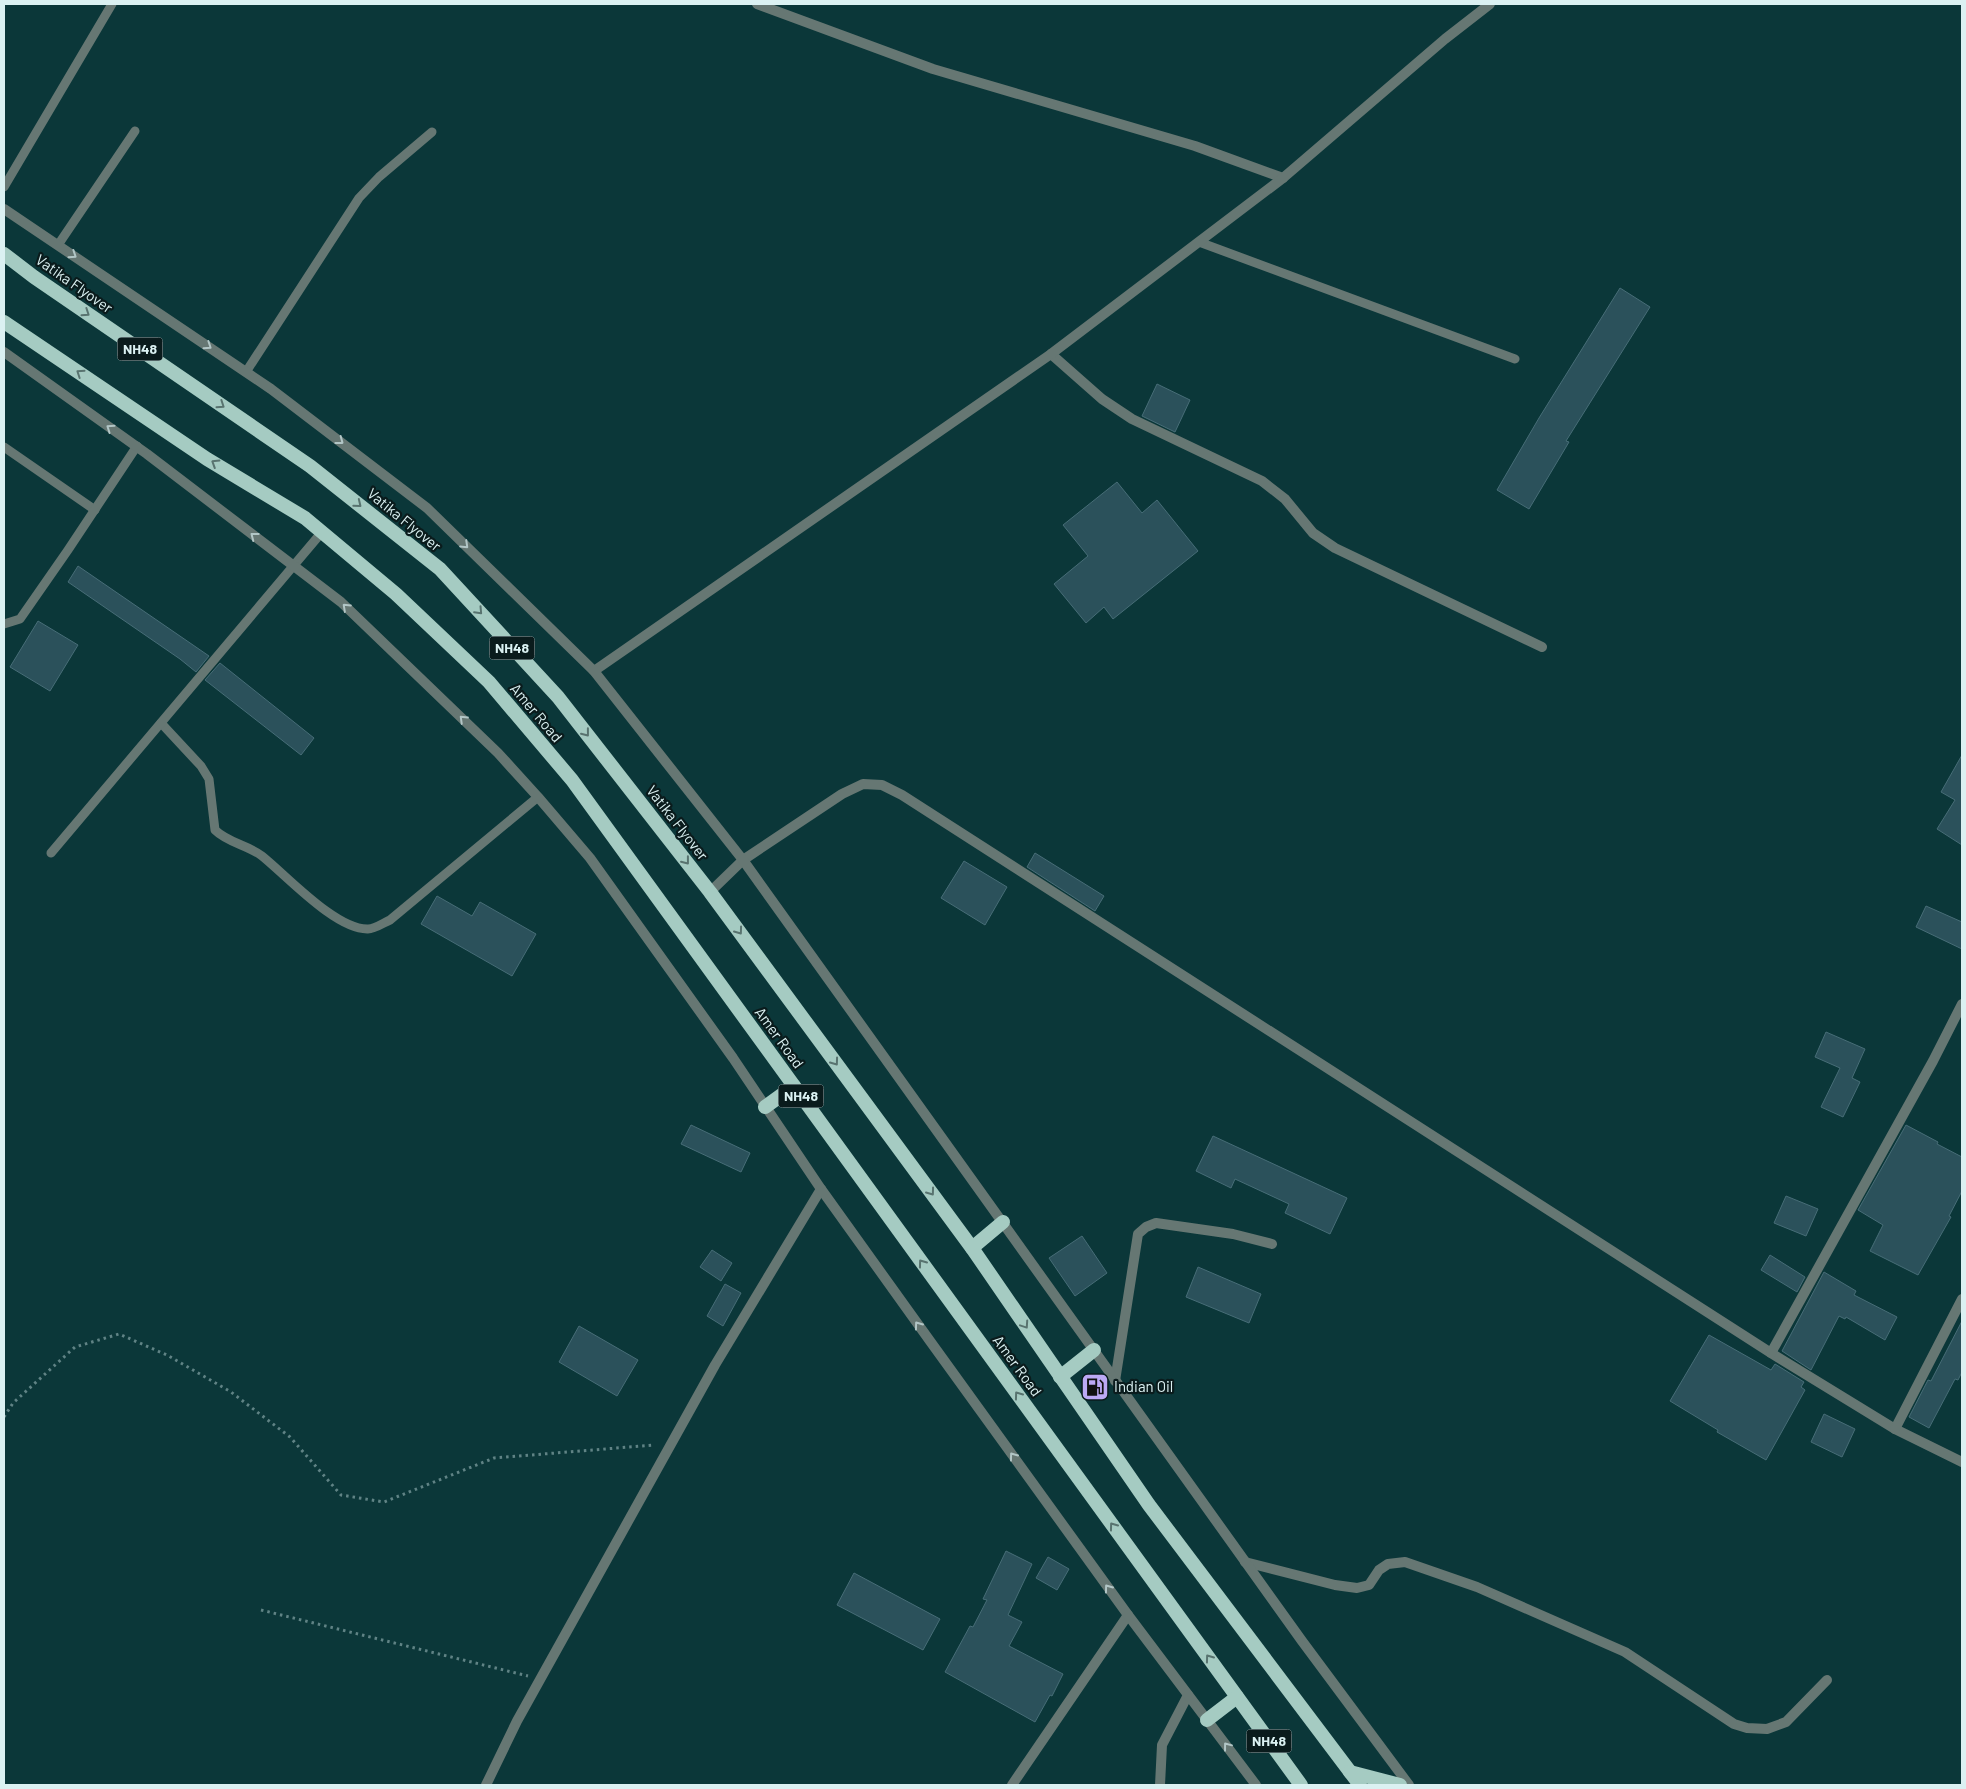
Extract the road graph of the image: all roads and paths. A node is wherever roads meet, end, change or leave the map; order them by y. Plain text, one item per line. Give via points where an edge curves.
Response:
1 (112, 4) edge
2 (757, 4) edge
3 (1490, 4) edge
4 (136, 131) dead end
5 (432, 132) dead end
6 (1284, 178) junction
7 (4, 187) edge
8 (4, 209) edge
9 (1199, 242) junction
10 (58, 245) junction
11 (4, 254) edge
12 (4, 322) edge
13 (4, 352) edge
14 (1051, 354) junction
15 (1515, 359) dead end
16 (246, 372) junction
17 (137, 446) junction
18 (4, 447) edge
19 (95, 510) junction
20 (322, 532) junction
21 (292, 566) junction
22 (4, 624) edge
23 (1542, 647) dead end
24 (594, 671) junction
25 (161, 723) junction
26 (538, 797) junction
27 (51, 853) dead end
28 (743, 860) junction
29 (710, 892) junction
30 (1962, 1004) edge
31 (794, 1086) junction
32 (765, 1107) junction
33 (821, 1189) junction
34 (1003, 1222) junction
35 (1272, 1244) dead end
36 (972, 1248) junction
37 (1962, 1299) edge
38 (1094, 1350) junction
39 (1771, 1353) junction
40 (1060, 1377) junction
41 (1115, 1381) junction
42 (4, 1417) edge
43 (1896, 1429) junction
44 (672, 1443) junction
45 (1962, 1462) edge
46 (1245, 1562) junction
47 (261, 1610) dead end
48 (1128, 1615) junction
49 (541, 1679) junction
50 (1827, 1680) dead end
51 (1188, 1695) junction
52 (1237, 1697) junction
53 (1207, 1720) junction
54 (1350, 1772) junction
55 (486, 1785) edge
56 (1012, 1785) edge
57 (1160, 1785) edge
58 (1256, 1785) edge
59 (1301, 1785) edge
60 (1360, 1785) edge
61 (1400, 1785) edge
62 (1409, 1785) edge

1 - 7 lane
2 - 6 street via 933,68 1195,146
3 - 6 street
4 - 10 lane
5 - 16 lane via 359,198
6 - 9 street
8 - 10 street
9 - 14 street
9 - 15 lane
10 -> 16 street
11 -> 29 highway, Vatika Flyover / NH48 via 310,466 440,569 558,697
20 -> 12 highway, NH48
17 -> 13 street
14 - 23 street via 1102,399 1132,419 1262,481 1285,499 1313,533 1335,548
14 - 24 street
16 -> 24 street via 427,508
17 - 19 lane
21 -> 17 street
18 - 19 lane
19 - 22 lane via 20,619
20 - 21 lane
20 - 31 highway, Amer Road / NH48 via 396,594 489,682 572,780
21 - 25 lane
26 -> 21 street via 498,753 340,602
24 - 28 street
25 - 26 lane via 209,779 215,830 261,856 333,916 358,927 369,929 390,920
25 - 27 lane
26 - 32 street via 590,858
28 - 29 street
28 - 34 street
28 - 39 street via 842,794 863,784 882,785
29 -> 36 highway, NH48
30 - 39 street
31 - 32 highway
52 -> 31 highway, Amer Road / NH48
32 - 33 street
33 - 44 street
48 -> 33 street
34 - 36 highway
34 - 38 street
35 - 41 street via 1233,1234 1156,1223 1142,1230 1135,1246
36 -> 40 highway, NH48
37 - 43 street
38 - 40 highway
38 - 41 street
39 - 43 street
40 - 54 highway, NH48 via 1149,1505
41 - 46 street
42 - 44 path via 13,1403 75,1347 119,1334 167,1355 231,1392 290,1437 340,1495 384,1502 494,1458
43 - 45 street
44 - 49 street
46 - 50 street via 1357,1588 1369,1585 1379,1570 1388,1564 1405,1562 1477,1587 1625,1652 1734,1724 1747,1728 1767,1729 1786,1722
46 - 62 street
47 - 49 path
48 - 51 street
48 - 56 street
49 - 55 street
51 - 53 street
51 - 57 street via 1162,1745
52 - 53 highway
52 - 59 highway, NH48
58 -> 53 street
54 - 60 highway, NH48
54 - 61 highway

